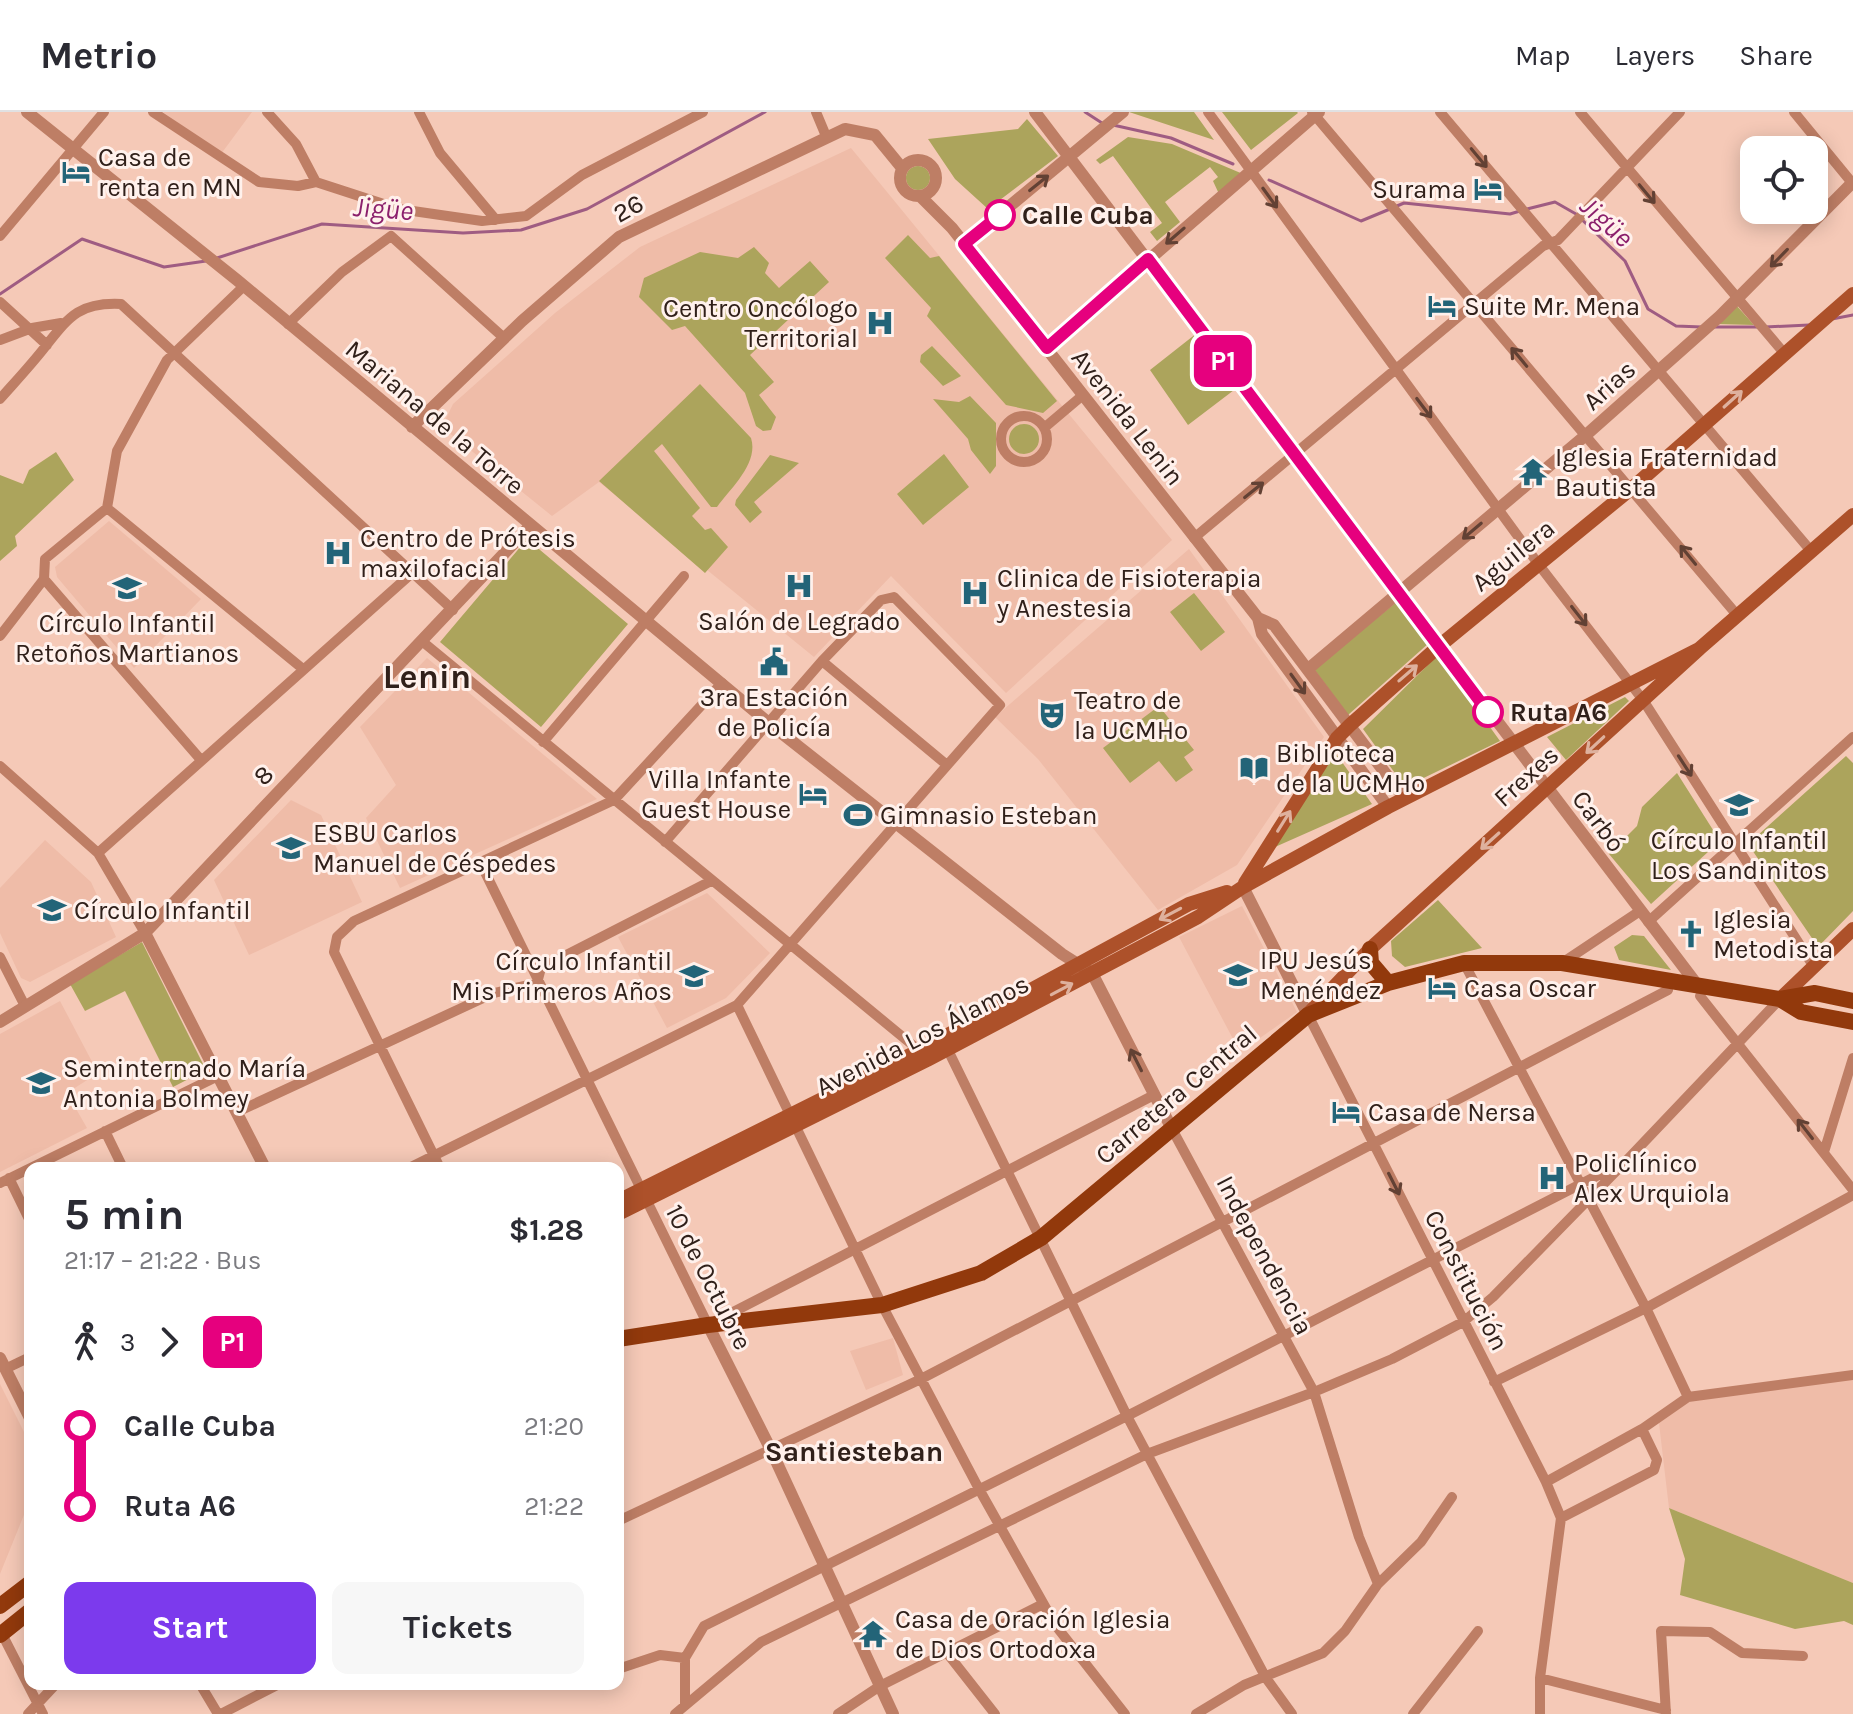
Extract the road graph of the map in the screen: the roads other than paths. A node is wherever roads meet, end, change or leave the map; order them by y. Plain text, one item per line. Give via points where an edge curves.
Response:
1 (27, 112) edge
2 (104, 112) edge
3 (153, 112) edge
4 (267, 112) edge
5 (419, 112) edge
6 (703, 112) edge
7 (1123, 112) edge
8 (1208, 112) edge
9 (1440, 112) edge
10 (1580, 112) edge
11 (1680, 112) edge
12 (1794, 112) edge
13 (816, 113) edge
14 (1315, 113) edge
15 (1038, 116) edge
16 (826, 136) junction
17 (76, 149) junction
18 (1070, 157) junction
19 (902, 168) junction
20 (1626, 169) junction
21 (1250, 171) junction
22 (316, 182) junction
23 (1853, 183) edge
24 (933, 187) junction
25 (920, 196) junction
26 (933, 206) junction
27 (496, 220) junction
28 (0, 236) edge
29 (964, 244) junction
30 (1551, 244) junction
31 (1148, 259) junction
32 (244, 286) junction
33 (1853, 294) edge
34 (1736, 301) junction
35 (0, 302) edge
36 (1476, 305) junction
37 (61, 323) junction
38 (288, 324) junction
39 (32, 328) junction
40 (504, 338) junction
41 (0, 340) edge
42 (47, 345) junction
43 (1047, 348) junction
44 (174, 352) junction
45 (1784, 353) junction
46 (1658, 371) junction
47 (1396, 372) junction
48 (1083, 395) junction
49 (0, 399) edge
50 (1705, 424) junction
51 (412, 427) junction
52 (1044, 428) junction
53 (1586, 435) junction
54 (1295, 457) junction
55 (1632, 488) junction
56 (107, 508) junction
57 (1499, 508) junction
58 (1853, 515) edge
59 (531, 525) junction
60 (1194, 538) junction
61 (1811, 551) junction
62 (1539, 565) junction
63 (411, 574) junction
64 (684, 576) dead end
65 (44, 579) junction
66 (1399, 593) junction
67 (453, 610) junction
68 (1737, 615) junction
69 (1258, 618) junction
70 (645, 620) junction
71 (0, 634) edge
72 (423, 642) junction
73 (1438, 647) junction
74 (1699, 649) junction
75 (822, 661) junction
76 (303, 669) junction
77 (1308, 669) junction
78 (722, 683) junction
79 (1631, 683) junction
80 (1643, 700) junction
81 (770, 724) junction
82 (1350, 725) junction
83 (1853, 737) edge
84 (1337, 738) junction
85 (543, 742) junction
86 (1512, 743) junction
87 (201, 760) junction
88 (947, 765) junction
89 (0, 766) edge
90 (1548, 789) junction
91 (1404, 798) junction
92 (614, 800) junction
93 (1388, 807) junction
94 (895, 824) junction
95 (665, 842) junction
96 (1735, 844) junction
97 (98, 853) junction
98 (480, 862) junction
99 (711, 881) junction
100 (1243, 887) junction
101 (1644, 917) junction
102 (1853, 929) edge
103 (145, 933) junction
104 (788, 946) junction
105 (1370, 949) junction
106 (0, 957) edge
107 (1464, 963) junction
108 (1562, 963) junction
109 (1078, 964) junction
110 (1814, 967) junction
111 (1092, 973) junction
112 (537, 983) junction
113 (1388, 983) junction
114 (1698, 989) junction
115 (1668, 990) dead end
116 (1780, 999) junction
117 (1853, 1001) edge
118 (737, 1005) junction
119 (25, 1006) junction
120 (1308, 1015) junction
121 (0, 1022) edge
122 (1853, 1022) edge
123 (945, 1044) junction
124 (1739, 1044) junction
125 (380, 1047) junction
126 (923, 1055) junction
127 (1853, 1058) edge
128 (1518, 1069) junction
129 (218, 1076) junction
130 (586, 1080) junction
131 (1154, 1095) junction
132 (237, 1112) junction
133 (794, 1122) junction
134 (1172, 1129) junction
135 (105, 1131) junction
136 (1373, 1143) junction
137 (1824, 1152) junction
138 (433, 1156) junction
139 (1627, 1160) junction
140 (41, 1162) edge
141 (120, 1162) edge
142 (262, 1162) edge
143 (421, 1162) edge
144 (436, 1162) edge
145 (24, 1170) edge
146 (1005, 1171) junction
147 (4, 1180) edge
148 (1581, 1184) junction
149 (1853, 1193) edge
150 (643, 1195) junction
151 (1588, 1199) junction
152 (624, 1200) edge
153 (624, 1209) edge
154 (24, 1212) edge
155 (1224, 1220) junction
156 (1041, 1238) junction
157 (855, 1247) junction
158 (1431, 1259) junction
159 (1072, 1300) junction
160 (882, 1305) junction
161 (1646, 1308) junction
162 (1463, 1322) junction
163 (708, 1325) junction
164 (1282, 1335) junction
165 (624, 1338) edge
166 (24, 1359) edge
167 (3, 1364) edge
168 (1853, 1375) edge
169 (921, 1379) junction
170 (1494, 1382) junction
171 (1314, 1392) junction
172 (1688, 1397) junction
173 (24, 1406) edge
174 (1127, 1416) junction
175 (1642, 1429) junction
176 (771, 1450) junction
177 (1147, 1454) junction
178 (1546, 1482) junction
179 (979, 1489) junction
180 (1452, 1497) dead end
181 (624, 1518) edge
182 (1561, 1518) junction
183 (1000, 1528) junction
184 (824, 1565) junction
185 (1378, 1584) junction
186 (24, 1588) edge
187 (843, 1602) junction
188 (1043, 1604) junction
189 (0, 1606) edge
190 (24, 1616) edge
191 (1478, 1631) dead end
192 (1, 1635) edge
193 (947, 1653) junction
194 (1803, 1656) dead end
195 (685, 1658) junction
196 (624, 1667) edge
197 (24, 1678) edge
198 (1266, 1678) junction
199 (1540, 1678) junction
200 (880, 1686) junction
201 (30, 1690) edge
202 (53, 1690) edge
203 (204, 1690) edge
204 (267, 1690) edge
205 (685, 1704) junction
206 (41, 1710) edge
207 (1666, 1712) edge
208 (28, 1714) edge
209 (219, 1714) edge
210 (675, 1714) edge
211 (838, 1714) edge
212 (893, 1714) edge
213 (995, 1714) edge
214 (1125, 1714) edge
215 (1196, 1714) edge
216 (1292, 1714) edge
217 (1413, 1714) edge
218 (1540, 1714) edge

1 - 17 street, Mariana de la Torre
2 - 17 street
3 - 22 street via 259,182
4 - 22 street via 296,144
5 - 27 street via 440,153
6 - 27 street via 582,175 526,216
7 - 18 street
8 - 21 street
9 -> 30 street
10 - 20 street
11 - 20 street
12 - 23 street
13 - 16 street
14 - 21 street
14 - 36 street
15 - 18 street, Carbó
16 - 19 street, 26 via 845,129 866,131
16 - 40 street, 26 via 619,237
17 - 28 street
17 - 32 street, Mariana de la Torre
29 -> 18 street
18 - 31 street, Carbó
19 - 24 street via 912,161 930,165 936,175
19 - 25 street, Avenida Lenin via 901,186
20 - 30 street
20 -> 34 street
21 -> 31 street
21 -> 47 street
22 - 27 street via 428,216
23 -> 34 street, Arias
24 - 25 street
24 - 26 street
25 - 26 street, Avenida Lenin
26 - 29 street, Avenida Lenin
29 - 43 street, Avenida Lenin
30 - 36 street
30 - 46 street
31 - 43 street
31 - 54 street, Carbó
32 - 38 street, Mariana de la Torre
32 - 44 street
33 - 45 main road, Aguilera
34 - 45 street
34 - 46 street, Arias
35 - 39 street
36 - 47 street
53 -> 36 street
37 - 39 street
37 - 42 street
37 - 44 street via 98,303 121,304
38 - 40 street via 342,272 391,236
38 - 51 street, Mariana de la Torre
39 - 41 street
39 - 42 street
40 - 51 street, 26
42 - 49 street
43 - 48 street, Avenida Lenin
44 - 56 street via 117,451
44 - 63 street
50 -> 45 main road, Aguilera
46 - 50 street
46 - 53 street, Arias
47 - 54 street
47 -> 57 street
48 - 52 street
48 - 60 street, Avenida Lenin
50 - 55 main road, Aguilera
50 - 61 street
51 - 59 street, Mariana de la Torre
52 - 52 street via 1028,416 1009,421 1000,437 1004,453 1018,462 1036,459 1046,445
53 - 55 street
53 - 57 street, Arias
60 -> 54 street
54 - 66 street, Carbó
55 - 62 main road, Aguilera
68 -> 55 street
56 - 65 street via 45,559
56 - 76 street
57 - 62 street
57 -> 66 street, Arias
58 - 61 main road, Frexes
59 - 67 street, 8
59 - 70 street, Mariana de la Torre
60 - 69 street, Avenida Lenin
61 - 68 main road, Frexes
62 - 73 main road, Aguilera
62 -> 79 street
63 - 67 street
63 - 76 street
64 - 70 street
65 - 71 street
65 - 87 street
66 - 73 street, Carbó
66 - 77 street, Arias
67 - 72 street, 8
68 - 74 main road, Frexes
69 - 77 street, Avenida Lenin via 1274,625
69 -> 84 street, Avenida Lenin via 1262,634
70 - 78 street, Mariana de la Torre
70 - 85 street
72 - 85 street
72 - 103 street, 8
82 -> 73 main road, Aguilera
73 - 86 street, Carbó
74 - 79 main road, Avenida Los Álamos
74 - 80 main road, Frexes
75 - 81 street
75 - 88 street
75 - 88 street via 881,600 894,597 1000,705
76 - 87 street
77 - 82 street, Avenida Lenin
78 - 81 street, Mariana de la Torre
78 - 92 street
79 - 80 street
79 - 86 main road, Avenida Los Álamos
80 -> 90 main road, Frexes
80 -> 96 street
81 - 94 street, Mariana de la Torre
81 - 95 street
82 - 84 main road, Aguilera
82 - 91 street, Avenida Lenin
83 - 96 street
84 - 93 street, Avenida Lenin
100 -> 84 main road, Aguilera
85 - 92 street
86 - 90 street, Carbó
86 - 91 main road, Avenida Los Álamos
87 - 97 street
88 - 94 street
89 - 97 street
90 - 101 street, Carbó
90 -> 105 main road, Frexes
91 - 93 main road, Avenida Los Álamos
92 - 95 street
92 - 98 street
93 - 100 main road, Avenida Los Álamos
94 - 104 street
94 - 109 street, Mariana de la Torre
95 - 99 street
96 - 101 street
96 - 110 street
97 - 103 street
98 - 112 street, 10 de Octubre
98 - 125 street via 354,921 337,937 334,952
99 - 104 street
99 - 112 street via 541,968
100 -> 109 main road, Avenida Los Álamos via 1189,904
100 - 111 main road, Avenida Los Álamos
100 - 120 street, Constitución
101 - 108 street
101 - 114 street, Carbó
102 - 110 main road
103 - 119 street, 8
103 - 129 street
104 - 118 street
104 - 126 street
105 - 113 main road via 1371,963
105 - 120 main road, Frexes
106 - 119 street
107 - 108 main road, Carretera Central
107 - 113 main road, Carretera Central
107 - 128 street
108 - 114 main road, Carretera Central
109 - 111 street
109 - 123 main road, Avenida Los Álamos
110 - 116 main road
123 -> 111 main road, Avenida Los Álamos
131 -> 111 street, Independencia
112 - 125 street via 494,993
112 - 130 street, 10 de Octubre
113 - 120 main road, Carretera Central
114 - 116 main road, Carretera Central
114 - 124 street, Carbó
115 - 128 street
116 - 117 main road, Carretera Central via 1815,993
116 - 122 main road, Carretera Central via 1801,1012
116 - 124 street
118 - 130 street
118 - 133 street
119 - 121 street, 8
120 - 134 main road, Carretera Central
120 - 136 street, Constitución
123 - 126 main road, Avenida Los Álamos
123 - 146 street
137 -> 124 street, Carbó
124 - 139 street
125 - 132 street
125 - 138 street
126 - 133 main road, Avenida Los Álamos
127 - 137 street
128 - 136 street
128 - 148 street
129 - 132 street
129 - 135 street
130 - 138 street
130 - 150 street, 10 de Octubre
131 - 134 street, Independencia
131 - 146 street
132 - 142 street
133 - 150 main road, Avenida Los Álamos
133 - 157 street
134 - 155 street, Independencia
134 - 156 main road, Carretera Central
135 - 140 street
135 - 141 street
136 - 155 street
136 -> 158 street, Constitución
137 - 149 street, Carbó
138 - 143 street
138 - 144 street
139 - 148 street
139 - 151 street
145 - 147 street
146 - 156 street
146 - 157 street
147 - 154 street
148 - 151 street
148 - 158 street
149 - 161 street
150 - 152 main road, Avenida Los Álamos
150 - 153 main road, Avenida Los Álamos
150 - 163 street, 10 de Octubre
151 - 161 street
151 - 162 street
155 - 159 street
155 - 164 street, Independencia
156 - 159 street
156 - 160 main road, Carretera Central via 981,1273
157 - 160 street
157 - 163 street
158 - 162 street, Constitución
158 - 164 street
159 - 169 street
159 - 174 street
160 - 163 main road, Carretera Central
160 - 169 street
161 - 170 street
161 - 172 street
162 - 170 street, Constitución
162 - 171 street
163 - 165 main road, Carretera Central
163 - 176 street, 10 de Octubre
164 - 171 street, Independencia
164 - 174 street
166 - 167 street
167 - 173 street
168 - 172 street
169 - 176 street
169 - 179 street
170 - 178 street, Constitución
171 - 177 street
171 - 185 street, Independencia
172 - 175 street
174 - 177 street
174 - 179 street
175 - 178 street
175 - 182 street via 1657,1460 1654,1470
176 - 181 street
176 - 184 street, 10 de Octubre
177 - 183 street
177 - 198 street
178 - 182 street, Constitución
179 - 183 street
179 - 184 street
180 - 185 street via 1415,1549
182 - 199 street
183 - 187 street
183 - 188 street
184 - 187 street, 10 de Octubre
184 - 195 street via 704,1626
185 - 198 street via 1323,1653
186 - 189 main road
187 - 200 street, 10 de Octubre
187 - 205 street via 761,1642
188 - 193 street
188 - 214 street
190 - 192 main road
191 - 217 street
192 - 197 street
193 - 200 street
193 - 213 street
194 - 207 street via 1742,1653 1710,1632 1661,1631
195 - 196 street via 660,1655
195 - 205 street
198 - 215 street
198 - 216 street
199 - 207 street
199 - 218 street
200 - 211 street
200 - 212 street, 10 de Octubre
201 - 206 street
202 - 206 street
203 - 209 street
204 - 209 street
205 - 210 street
206 - 208 street

